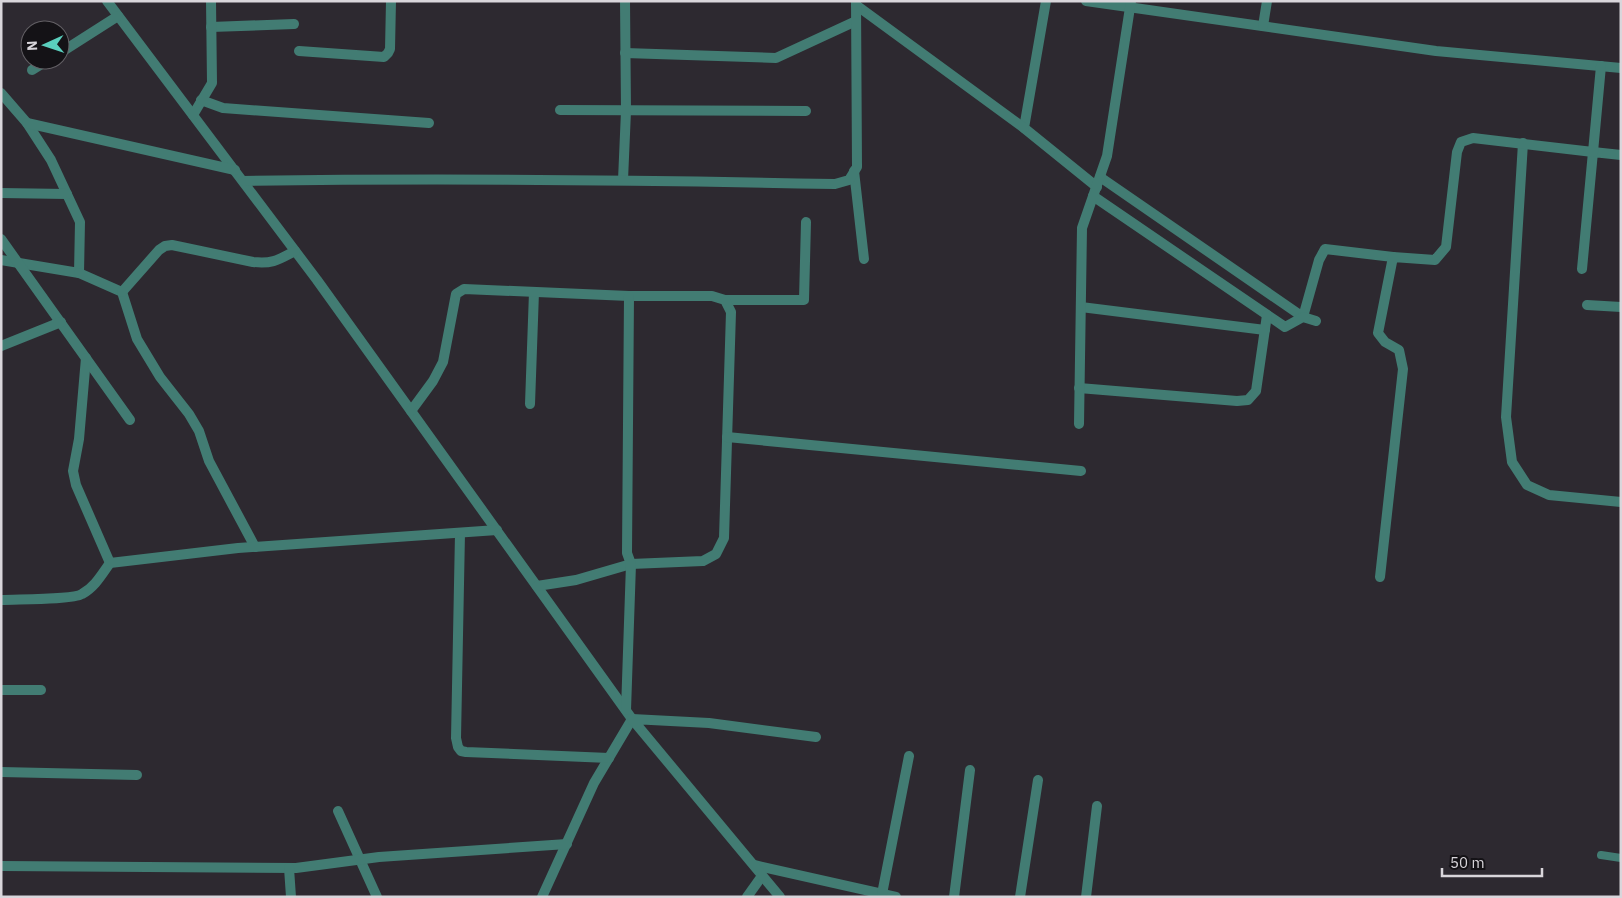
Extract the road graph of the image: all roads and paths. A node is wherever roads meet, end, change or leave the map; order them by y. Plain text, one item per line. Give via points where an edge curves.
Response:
1 (107, 1) edge
2 (210, 1) edge
3 (391, 1) edge
4 (625, 1) edge
5 (1046, 1) edge
6 (1086, 1) edge
7 (1267, 1) edge
8 (856, 3) edge
9 (1130, 5) edge
10 (118, 16) junction
11 (856, 21) junction
12 (294, 24) dead end
13 (1263, 26) junction
14 (211, 28) junction
15 (70, 47) edge
16 (299, 51) dead end
17 (625, 53) junction
18 (1601, 66) junction
19 (1621, 68) edge
20 (1, 93) edge
21 (201, 100) junction
22 (560, 110) dead end
23 (626, 111) junction
24 (806, 112) dead end
25 (193, 115) junction
26 (27, 123) junction
27 (429, 123) dead end
28 (1024, 128) junction
29 (1523, 143) junction
30 (1593, 152) junction
31 (1621, 154) edge
32 (235, 170) junction
33 (854, 171) junction
34 (623, 180) junction
35 (244, 181) junction
36 (1096, 186) junction
37 (1, 193) edge
38 (67, 194) junction
39 (806, 222) dead end
40 (1, 239) edge
41 (295, 251) junction
42 (1393, 257) junction
43 (864, 258) dead end
44 (1, 260) edge
45 (18, 262) junction
46 (1582, 269) dead end
47 (79, 273) junction
48 (122, 292) junction
49 (534, 292) junction
50 (629, 296) junction
51 (726, 300) junction
52 (1587, 305) dead end
53 (1081, 307) junction
54 (1621, 307) edge
55 (1267, 315) junction
56 (1303, 317) junction
57 (1316, 321) dead end
58 (61, 322) junction
59 (1265, 330) junction
60 (1, 346) edge
61 (86, 358) junction
62 (1080, 388) junction
63 (530, 404) dead end
64 (411, 411) junction
65 (130, 420) dead end
66 (1079, 424) dead end
67 (727, 437) junction
68 (1081, 471) dead end
69 (1621, 502) edge
70 (497, 530) junction
71 (460, 533) junction
72 (255, 547) junction
73 (110, 563) junction
74 (631, 564) junction
75 (1380, 577) dead end
76 (537, 586) junction
77 (1, 600) edge
78 (1, 690) edge
79 (41, 690) dead end
80 (629, 715) junction
81 (816, 737) dead end
82 (909, 756) dead end
83 (608, 758) junction
84 (970, 770) dead end
85 (1, 772) edge
86 (137, 775) dead end
87 (1038, 780) dead end
88 (1097, 806) dead end
89 (338, 811) dead end
90 (567, 844) junction
91 (1601, 855) dead end
92 (1621, 858) edge
93 (360, 860) junction
94 (754, 865) junction
95 (1, 866) edge
96 (288, 868) junction
97 (762, 876) junction
98 (882, 894) junction
99 (291, 897) edge
100 (377, 897) edge
101 (542, 897) edge
102 (746, 897) edge
103 (780, 897) edge
104 (896, 897) edge
105 (954, 897) edge
106 (1020, 897) edge
107 (1086, 897) edge

1 - 10 street
2 - 14 street
3 - 16 street via 390,49 384,57
4 - 17 street
5 - 28 street
6 - 9 street
7 - 13 street
8 - 11 street
8 - 28 street
9 - 13 street
9 - 36 street via 1107,156
10 - 15 street
10 - 25 street
11 - 17 street via 776,58
11 - 33 street via 857,167
12 - 14 street
13 - 18 street via 1436,51
14 - 21 street via 212,82
17 - 23 street
18 - 19 street
18 - 30 street
20 - 26 street
21 - 25 street
21 - 27 street via 223,108
22 - 23 street
23 - 24 street
23 - 34 street
25 - 32 street
26 - 32 street
26 - 38 street via 51,160
28 - 36 street
29 - 30 street
29 - 42 street via 1473,138 1461,142 1457,152 1446,247 1435,260
29 - 69 street via 1506,417 1512,462 1528,486 1549,495
30 - 31 street
30 - 46 street
32 - 35 street
33 - 34 street via 849,180 835,184
33 - 43 street
34 - 35 street via 397,178
35 - 41 street
36 - 53 street via 1082,228
36 - 55 street
36 - 56 street
37 - 38 street
38 - 47 street via 80,222
39 - 51 street via 804,300
40 - 45 street
41 - 48 street via 266,264 165,246
41 - 64 street
42 - 56 street via 1325,249
42 - 75 street via 1378,333 1385,342 1399,350 1402,369
44 - 45 street
45 - 47 street
45 - 58 street
47 - 48 street
48 - 72 street via 137,339 199,431 209,461
49 - 50 street
49 - 63 street
49 - 64 street via 464,289 456,294 443,362
50 - 51 street via 712,296
50 - 74 street via 627,554
51 - 67 street via 731,312
52 - 54 street
53 - 59 street
53 - 62 street
55 - 56 street via 1285,327
55 - 59 street
56 - 57 street
58 - 60 street
58 - 61 street
59 - 62 street via 1256,391 1248,400
61 - 65 street
61 - 73 street via 73,470 76,485
62 - 66 street
64 - 70 street
67 - 68 street
67 - 74 street via 724,538 716,554 703,561
70 - 71 street
70 - 76 street
71 - 72 street
71 - 83 street via 458,747 466,752
72 - 73 street
73 - 77 street via 94,585 80,596
74 - 76 street via 576,580
74 - 80 street
76 - 80 street
78 - 79 street
80 - 81 street
80 - 83 street
80 - 94 street
82 - 98 street
83 - 90 street
84 - 105 street
85 - 86 street
87 - 106 street
88 - 107 street
89 - 93 street
90 - 93 street
90 - 101 street
91 - 92 lane
93 - 96 street
93 - 100 street
94 - 97 street
94 - 98 street
95 - 96 street
96 - 99 street
97 - 102 street
97 - 103 street
98 - 104 street

